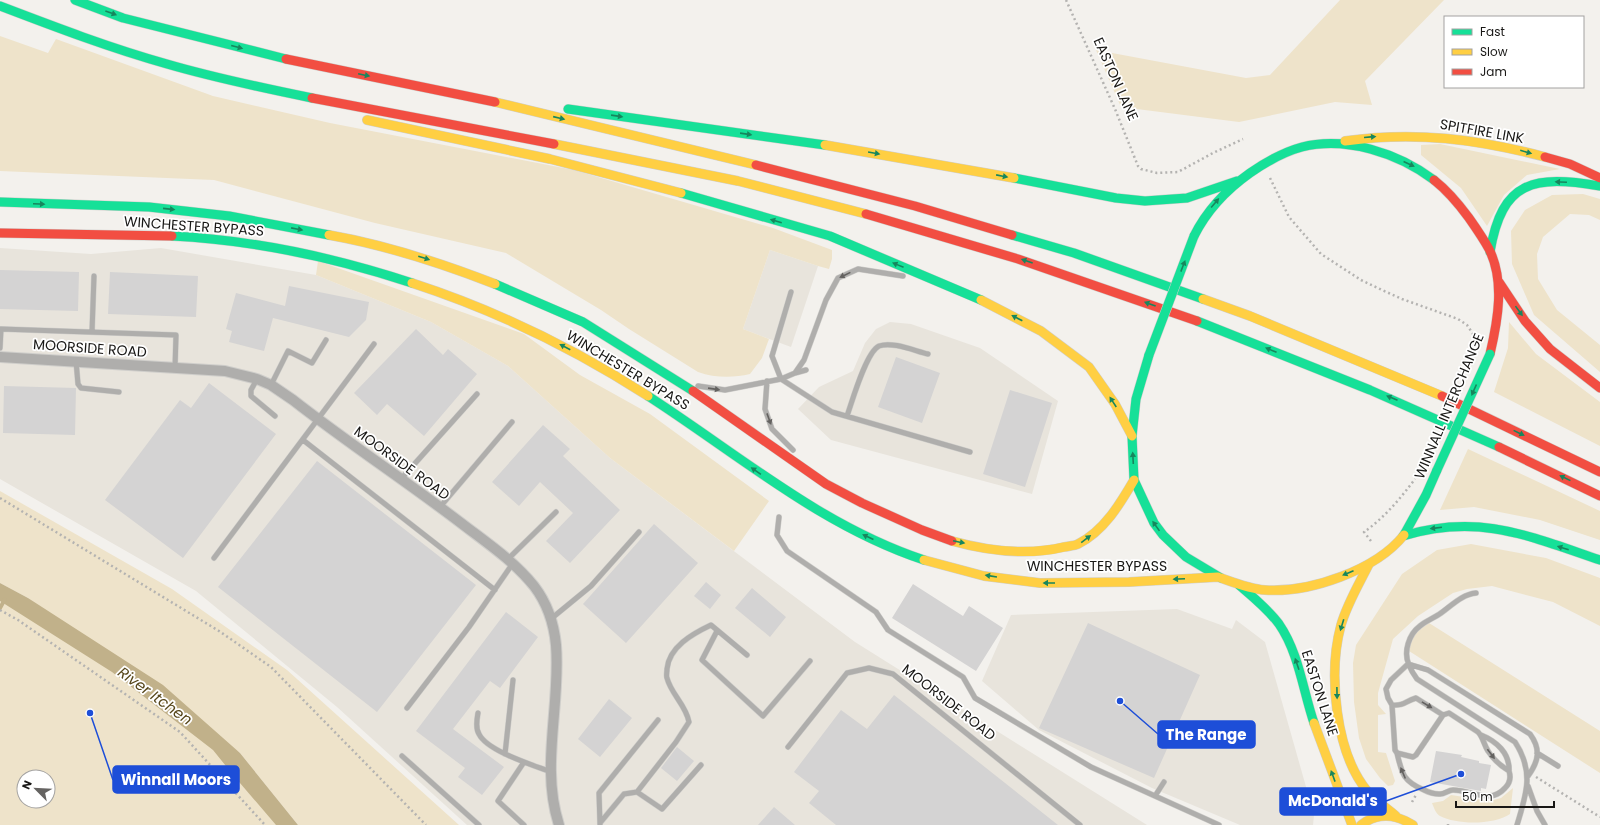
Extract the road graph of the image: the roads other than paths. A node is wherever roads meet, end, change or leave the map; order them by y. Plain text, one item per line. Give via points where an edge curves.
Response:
1 (75, 0) edge
2 (0, 6) edge
3 (298, 96) junction
4 (481, 99) junction
5 (346, 114) dead end
6 (359, 119) dead end
7 (1332, 143) junction
8 (1600, 178) edge
9 (1237, 181) junction
10 (1600, 186) edge
11 (0, 202) edge
12 (0, 233) edge
13 (1490, 252) junction
14 (94, 276) dead end
15 (1497, 279) junction
16 (938, 281) junction
17 (791, 292) dead end
18 (92, 332) junction
19 (326, 340) dead end
20 (374, 344) dead end
21 (0, 348) edge
22 (928, 354) dead end
23 (0, 356) edge
24 (76, 362) junction
25 (175, 368) junction
26 (806, 370) dead end
27 (795, 373) junction
28 (257, 379) junction
29 (781, 379) junction
30 (677, 380) junction
31 (767, 381) junction
32 (271, 385) junction
33 (1600, 388) edge
34 (119, 392) dead end
35 (477, 394) dead end
36 (275, 416) dead end
37 (847, 416) junction
38 (318, 419) junction
39 (512, 422) dead end
40 (1132, 436) junction
41 (303, 440) junction
42 (970, 452) dead end
43 (799, 457) dead end
44 (805, 462) dead end
45 (1600, 472) edge
46 (402, 479) junction
47 (1134, 480) junction
48 (826, 484) junction
49 (1600, 496) edge
50 (440, 507) junction
51 (556, 512) dead end
52 (779, 517) dead end
53 (639, 532) dead end
54 (1403, 536) junction
55 (214, 558) dead end
56 (1600, 560) edge
57 (511, 561) junction
58 (1369, 564) junction
59 (1218, 577) junction
60 (1238, 585) junction
61 (494, 590) junction
62 (1476, 593) dead end
63 (552, 618) junction
64 (718, 631) junction
65 (747, 655) dead end
66 (810, 661) dead end
67 (1408, 664) junction
68 (513, 680) dead end
69 (1392, 705) junction
70 (407, 708) dead end
71 (478, 713) dead end
72 (1443, 715) junction
73 (658, 720) dead end
74 (1481, 735) junction
75 (788, 747) dead end
76 (1398, 753) junction
77 (1538, 753) junction
78 (505, 754) junction
79 (402, 756) dead end
80 (524, 762) junction
81 (701, 765) dead end
82 (1558, 766) dead end
83 (1509, 771) junction
84 (551, 772) junction
85 (1528, 776) junction
86 (1164, 782) dead end
87 (1527, 785) junction
88 (637, 792) junction
89 (1155, 796) junction
90 (1396, 816) junction
91 (600, 824) edge
92 (480, 825) edge
93 (524, 825) edge
94 (559, 825) edge
95 (1080, 825) edge
96 (1219, 825) edge
97 (1352, 825) edge
98 (1361, 825) edge
99 (1413, 825) edge
100 (1517, 825) edge
101 (1545, 825) edge

1 -> 4 main road via 123,18 263,54
2 - 3 main road via 84,38 191,71
3 - 5 main road
49 -> 3 main road via 1475,434 1379,392 1224,331 1010,256 887,220 736,181 443,121
4 -> 9 main road via 824,145 1116,198 1145,201 1187,198
4 -> 45 main road via 761,166 915,206 1074,253 1250,316 1372,366 1427,389
16 -> 6 main road via 830,236 642,182 550,159
7 -> 8 main road, SPITFIRE LINK via 1398,135 1453,137 1506,147 1575,166
7 - 9 main road, WINNALL INTERCHANGE via 1304,146 1273,158
7 -> 13 main road, WINNALL INTERCHANGE via 1387,154 1414,166 1447,190
40 -> 9 main road, WINNALL INTERCHANGE, bridge via 1136,399 1149,355 1194,236 1202,219
10 -> 13 main road via 1554,182 1532,185 1520,190 1506,205 1498,220
11 -> 30 main road, WINCHESTER BYPASS via 150,207 229,216 362,241 455,268 513,291 582,322
59 -> 12 main road, WINCHESTER BYPASS via 1115,583 1030,582 944,566 893,549 810,506 625,382 564,347 504,317 438,291 365,268 267,245 223,239 156,235
13 - 15 main road, WINNALL INTERCHANGE
14 - 18 lane
15 -> 33 main road via 1526,321 1550,349
15 -> 54 main road, WINNALL INTERCHANGE, bridge via 1499,306 1490,354 1438,470
16 -> 27 lane via 858,269 838,278 826,300 804,360
40 -> 16 main road via 1115,404 1089,367 1041,331
17 - 29 lane via 772,356
18 - 21 lane via 1,329
18 - 25 lane via 176,334
19 - 32 lane via 312,363 288,351
20 - 38 lane
22 - 37 lane via 897,346 879,346 868,360
23 - 24 street, MOORSIDE ROAD
24 - 25 street, MOORSIDE ROAD
24 - 34 lane via 78,384 81,388
25 - 28 street, MOORSIDE ROAD via 225,371
26 - 27 lane
27 - 29 lane
28 - 32 street, MOORSIDE ROAD
28 - 36 lane via 251,396
29 - 31 lane
29 - 37 lane via 832,412
30 -> 31 lane via 725,390
30 - 48 main road, WINCHESTER BYPASS
31 -> 43 lane via 765,409 772,429
32 - 38 street, MOORSIDE ROAD
35 - 46 lane
37 - 42 lane
38 - 41 lane
38 - 46 street, MOORSIDE ROAD
39 - 50 lane
47 -> 40 main road, WINNALL INTERCHANGE
41 - 55 lane
41 - 61 lane
44 - 48 lane
46 - 50 street, MOORSIDE ROAD
48 -> 47 main road, WINCHESTER BYPASS via 929,533 996,550 1024,552 1078,544 1110,518
59 -> 47 main road, WINNALL INTERCHANGE via 1186,557 1163,535 1154,523
50 - 57 street, MOORSIDE ROAD
51 - 57 lane
52 - 89 lane via 777,535 787,551 876,612 888,630 963,678 975,698 1091,766
53 - 63 lane via 591,586
56 -> 54 main road via 1494,528 1451,526
54 - 58 main road, WINNALL INTERCHANGE
57 - 61 lane
57 - 63 street, MOORSIDE ROAD via 535,587
58 -> 60 main road, WINNALL INTERCHANGE via 1321,584 1291,590 1265,590
58 -> 90 main road, EASTON LANE via 1346,610 1339,634 1337,702 1341,732 1354,771 1367,792
59 - 60 main road, WINNALL INTERCHANGE
97 -> 60 main road, EASTON LANE via 1307,702 1300,672 1283,630 1273,616
61 - 70 lane
62 - 67 lane via 1469,593 1458,600 1412,634 1407,646
63 - 84 street, MOORSIDE ROAD via 557,674
64 - 65 lane
64 - 66 lane via 702,660 763,716
64 - 88 lane via 711,625 697,631 674,649 666,678 688,714 689,722
67 - 69 lane via 1391,680 1386,689
67 - 77 lane via 1428,670 1530,734 1537,744
67 - 85 lane via 1417,679 1514,742 1524,758
68 - 78 lane
69 -> 72 lane via 1401,706 1416,698
69 - 76 lane via 1395,750
71 - 78 lane via 478,734 484,742
72 - 74 lane via 1449,713
72 - 76 lane via 1416,755 1408,757
73 - 91 lane via 599,794
74 -> 83 lane via 1488,751
74 - 83 lane via 1489,738 1505,752
75 - 95 lane, MOORSIDE ROAD via 847,672 869,668 892,674
83 -> 76 lane via 1508,786 1493,796 1454,790 1438,794 1408,782 1401,768
77 - 82 lane
77 - 85 lane via 1535,767
78 - 80 lane
79 - 92 lane
80 - 84 lane
80 - 93 lane via 498,801
81 - 88 lane via 662,809
84 - 94 street, MOORSIDE ROAD
85 - 87 lane
86 - 89 lane
87 - 100 lane
87 - 101 lane
88 - 91 lane via 624,794
89 - 96 lane
90 - 98 main road via 1384,815
90 - 99 main road, EASTON LANE

